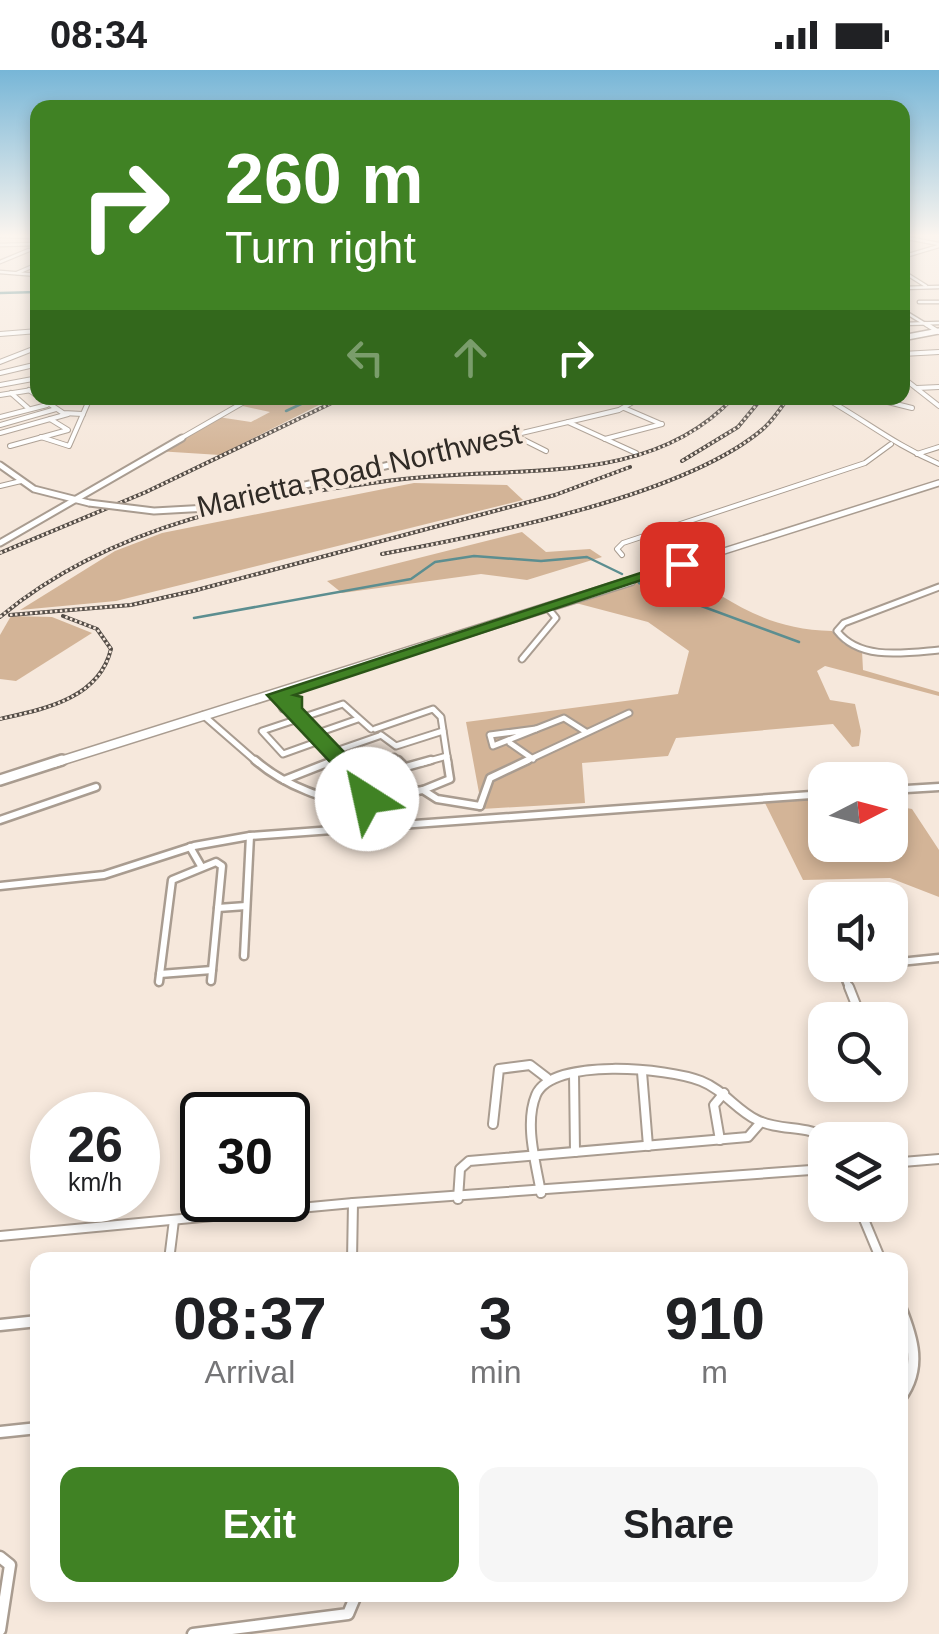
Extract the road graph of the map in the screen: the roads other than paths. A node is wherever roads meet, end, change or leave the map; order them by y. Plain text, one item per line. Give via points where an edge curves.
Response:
1 (910, 314) edge
2 (939, 322) edge
3 (926, 323) junction
4 (910, 324) edge
5 (30, 332) edge
6 (939, 332) edge
7 (0, 334) edge
8 (910, 337) edge
9 (30, 351) edge
10 (939, 352) edge
11 (910, 354) edge
12 (16, 358) junction
13 (30, 361) edge
14 (0, 362) edge
15 (30, 365) edge
16 (0, 373) edge
17 (30, 379) edge
18 (910, 383) edge
19 (0, 385) edge
20 (939, 387) edge
21 (916, 388) junction
22 (29, 390) edge
23 (10, 393) junction
24 (0, 395) edge
25 (47, 405) joint
26 (87, 405) edge
27 (239, 405) edge
28 (629, 405) edge
29 (838, 405) edge
30 (900, 405) edge
31 (939, 405) edge
32 (624, 408) junction
33 (912, 408) dead end
34 (30, 409) junction
35 (56, 410) junction
36 (68, 414) junction
37 (83, 414) junction
38 (0, 418) edge
39 (50, 419) junction
40 (568, 422) junction
41 (0, 425) edge
42 (68, 429) junction
43 (76, 429) junction
44 (0, 433) edge
45 (514, 435) junction
46 (41, 437) junction
47 (605, 439) junction
48 (0, 441) edge
49 (891, 444) junction
50 (939, 446) edge
51 (546, 450) dead end
52 (636, 453) dead end
53 (916, 454) junction
54 (0, 464) edge
55 (939, 464) edge
56 (21, 481) junction
57 (939, 481) edge
58 (0, 486) edge
59 (72, 499) junction
60 (0, 544) edge
61 (622, 555) dead end
62 (939, 587) edge
63 (546, 606) junction
64 (939, 650) edge
65 (522, 659) dead end
66 (280, 698) junction
67 (629, 714) dead end
68 (204, 716) junction
69 (300, 718) junction
70 (360, 719) junction
71 (537, 729) junction
72 (443, 730) junction
73 (377, 732) junction
74 (588, 733) junction
75 (316, 734) junction
76 (322, 740) junction
77 (509, 742) junction
78 (333, 752) junction
79 (446, 756) junction
80 (339, 759) junction
81 (534, 759) junction
82 (406, 768) junction
83 (350, 771) junction
84 (0, 778) edge
85 (359, 780) junction
86 (283, 781) junction
87 (939, 787) edge
88 (96, 788) dead end
89 (908, 789) edge
90 (423, 790) junction
91 (808, 795) edge
92 (480, 806) junction
93 (486, 817) junction
94 (0, 820) edge
95 (378, 827) junction
96 (250, 836) junction
97 (190, 848) junction
98 (200, 866) junction
99 (0, 886) edge
100 (246, 906) junction
101 (218, 908) junction
102 (244, 956) dead end
103 (939, 958) edge
104 (908, 961) edge
105 (212, 970) junction
106 (211, 981) dead end
107 (642, 1072) junction
108 (574, 1074) junction
109 (547, 1078) junction
110 (724, 1094) junction
111 (761, 1122) junction
112 (492, 1124) dead end
113 (808, 1129) edge
114 (720, 1140) junction
115 (648, 1146) junction
116 (575, 1152) junction
117 (535, 1155) junction
118 (939, 1159) edge
119 (908, 1162) edge
120 (808, 1170) edge
121 (541, 1192) junction
122 (458, 1199) junction
123 (353, 1203) junction
124 (174, 1220) junction
125 (865, 1222) edge
126 (0, 1236) edge
127 (171, 1252) edge
128 (352, 1252) edge
129 (878, 1252) edge
130 (30, 1323) edge
131 (0, 1325) edge
132 (908, 1330) edge
133 (908, 1384) edge
134 (30, 1429) edge
135 (0, 1432) edge
136 (0, 1557) edge
137 (2, 1599) edge
138 (353, 1602) edge
139 (0, 1630) edge
140 (193, 1634) edge

1 - 3 street
2 - 3 street
3 - 4 street
3 - 6 street
5 - 7 street
6 - 8 main road
9 - 12 street
10 - 11 street
12 - 13 street
12 - 14 street
15 - 16 street
17 - 19 street
18 - 21 street
20 - 21 street
21 - 31 street
22 - 23 street
23 - 24 street
23 - 34 street
25 - 34 street
25 - 35 street
26 - 37 street
27 - 59 street
28 - 32 street, Marietta Road Northwest
29 - 49 street
30 - 33 street
32 - 40 street, Marietta Road Northwest
32 - 47 street via 662,424
34 - 38 street
35 - 36 street
35 - 41 street
36 - 37 street
36 - 39 street
37 - 43 street
39 - 42 street
39 - 44 street
40 - 45 street, Marietta Road Northwest
40 - 47 street
42 - 43 street
42 - 46 street
43 - 46 street via 69,446
45 - 51 street
45 - 59 street, Marietta Road Northwest, bridge via 208,508 154,510
46 - 48 street via 11,446
47 - 52 street
49 - 53 street
49 - 61 street via 865,463 624,543 616,549
50 - 53 street
53 - 55 street
54 - 56 street, Marietta Road Northwest
56 - 58 street
56 - 59 street, Marietta Road Northwest
57 - 63 main road
59 - 60 street
62 - 64 street via 837,631 864,648
63 - 65 street via 556,618
63 - 66 main road
63 - 68 main road
66 - 68 main road
66 - 69 street via 295,701
67 - 74 street
68 - 84 main road
68 - 86 street
69 - 70 street via 343,704
69 - 75 street
69 - 76 street via 262,731 283,754
70 - 73 street
70 - 75 street
71 - 74 street via 564,718
71 - 77 street
71 - 77 street via 490,735 492,746
72 - 73 street via 396,746
72 - 73 street via 433,709
72 - 79 street
73 - 78 street
74 - 81 street
75 - 76 street
76 - 78 street
77 - 81 street
78 - 80 street
79 - 82 street
79 - 90 street via 450,779
80 - 83 street
80 - 86 street
81 - 92 street via 490,778
82 - 83 street via 394,757
82 - 85 street
83 - 85 street
85 - 90 street via 372,800
86 - 95 street via 369,810
87 - 89 street
88 - 94 street
90 - 92 street
91 - 93 street
92 - 93 street
93 - 95 street
95 - 96 street
96 - 97 street
96 - 100 street
97 - 98 street
97 - 99 street via 104,875
98 - 101 street via 222,866
98 - 105 street via 172,880 159,978
100 - 101 street
100 - 102 street
101 - 105 street
103 - 104 street
105 - 106 street
107 - 108 street
107 - 110 street via 689,1076
107 - 115 street
108 - 109 street
108 - 116 street
109 - 112 street via 530,1065 499,1069
109 - 117 street via 534,1096
110 - 111 street
110 - 114 street via 714,1105
111 - 113 street
111 - 114 street via 752,1136
114 - 115 street
115 - 116 street
116 - 117 street
117 - 121 street
117 - 122 street via 463,1164
118 - 119 street
120 - 121 street
121 - 122 street
122 - 123 street
123 - 124 street
123 - 128 street
124 - 126 street
124 - 127 street
125 - 129 street
130 - 131 street
132 - 133 street via 916,1353
134 - 135 street
136 - 137 street via 10,1566
137 - 139 street
138 - 140 street via 348,1614

